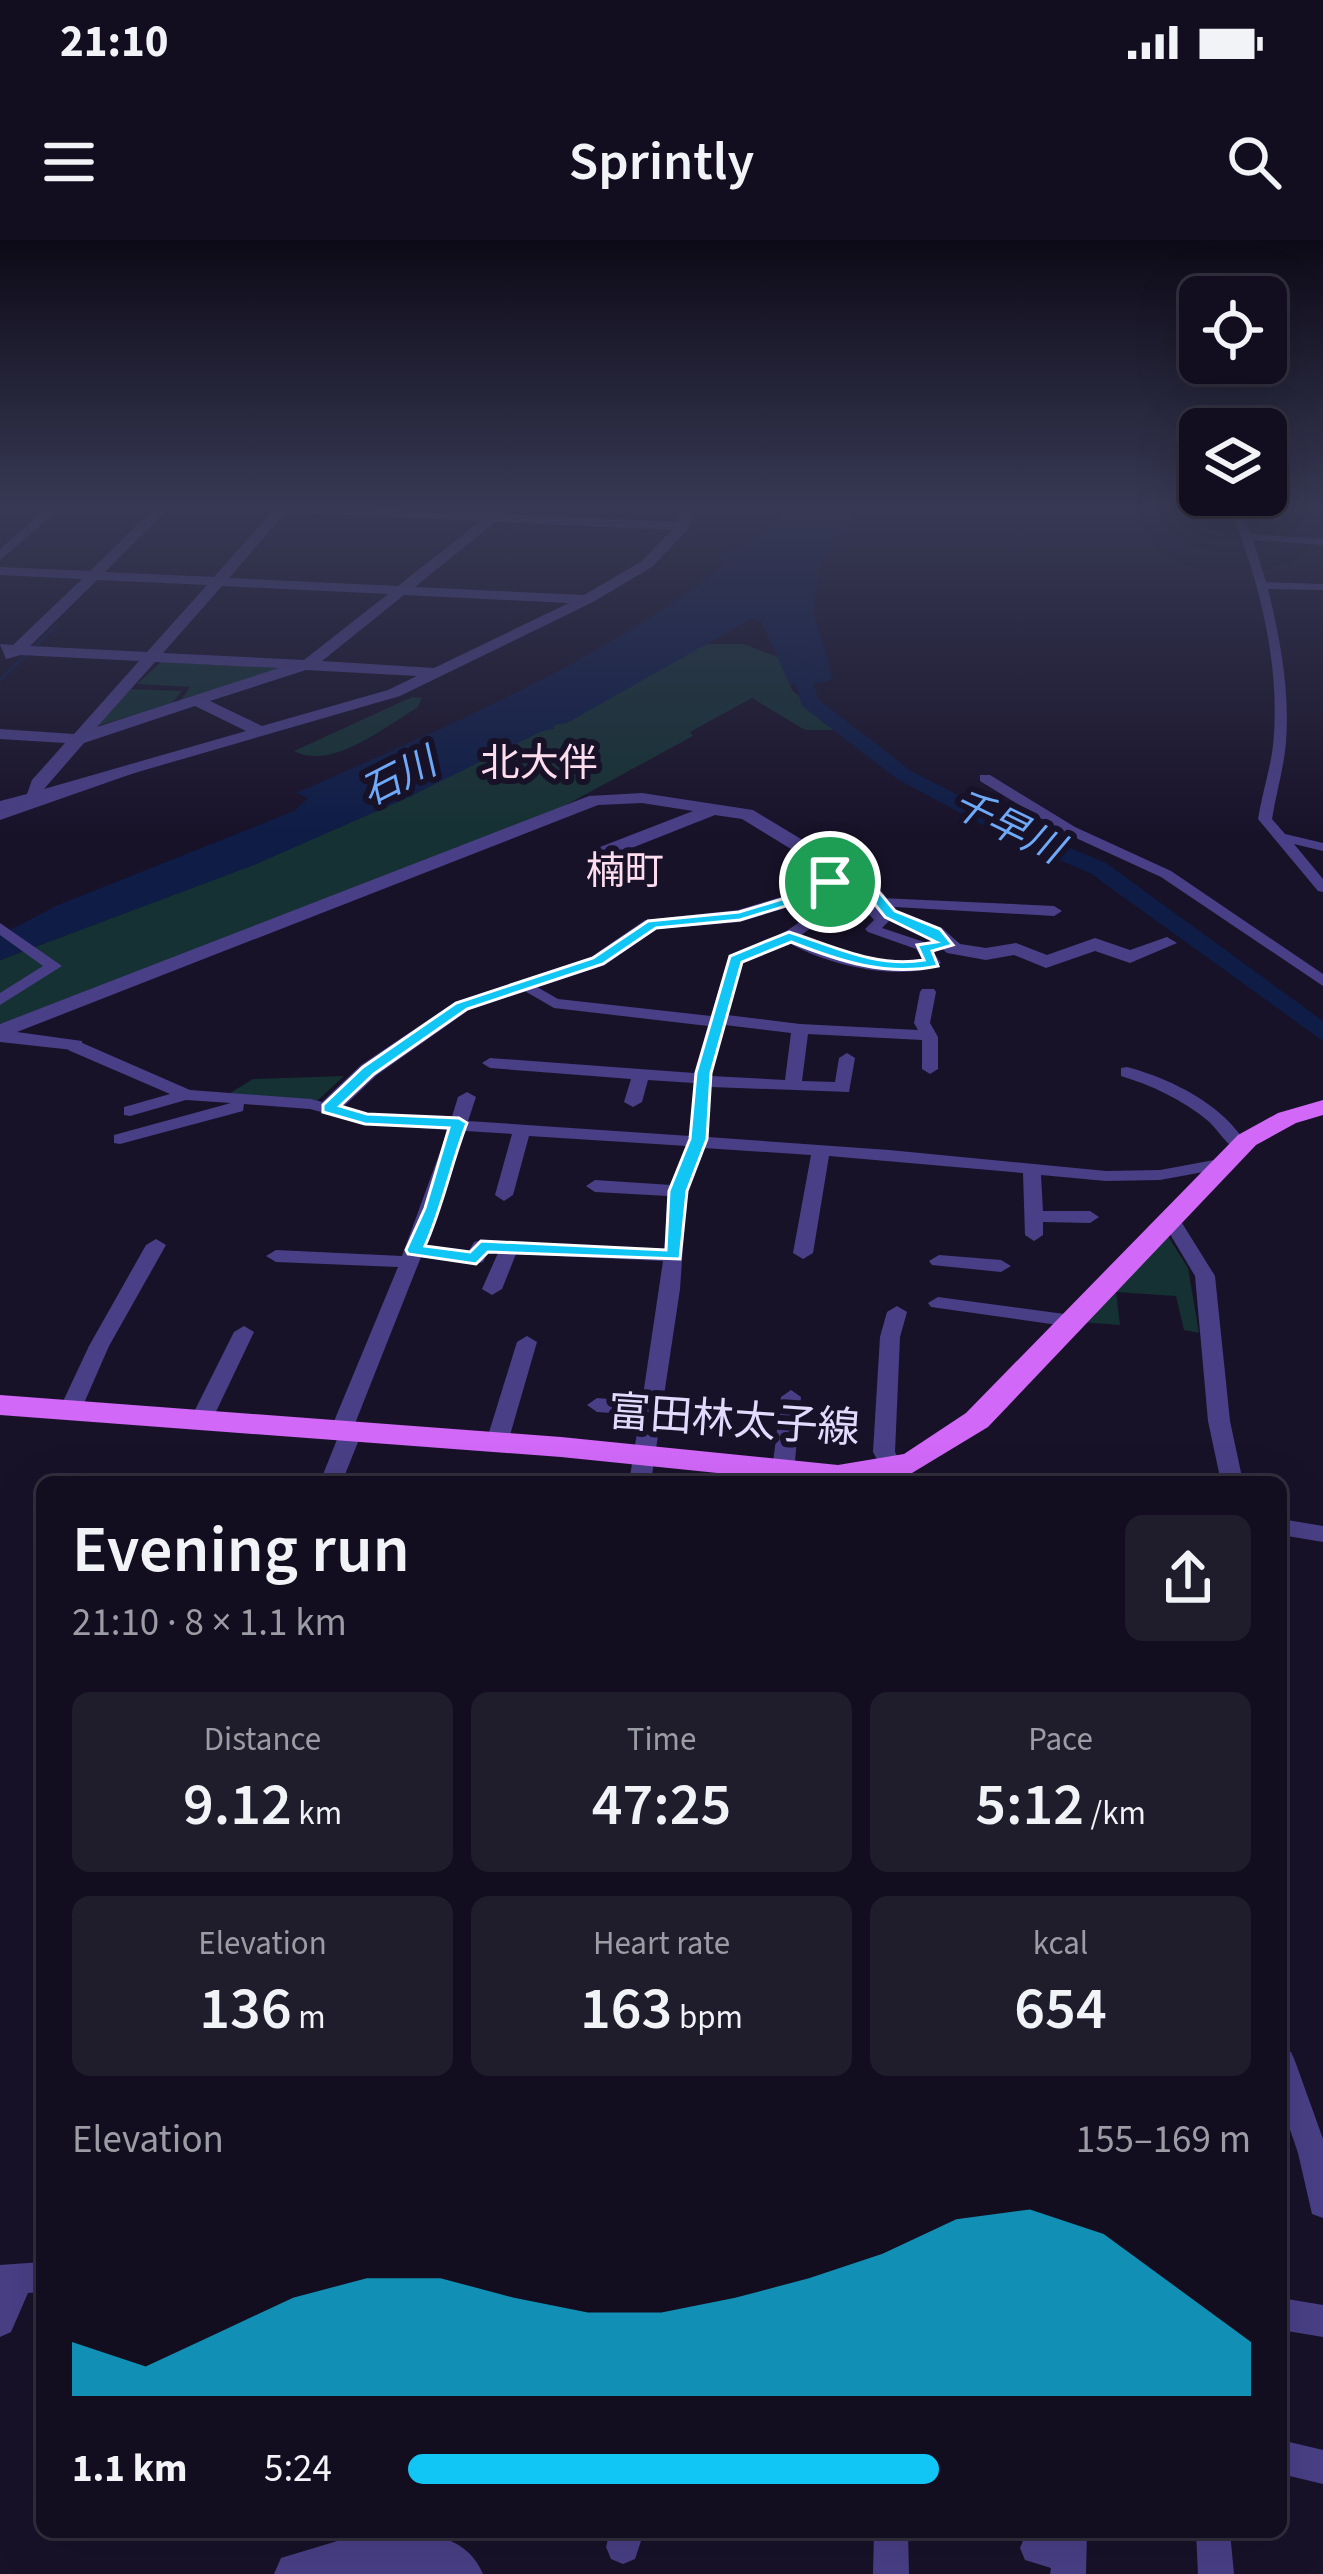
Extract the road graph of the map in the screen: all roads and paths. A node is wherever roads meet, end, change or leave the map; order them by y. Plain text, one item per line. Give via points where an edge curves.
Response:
1 (46, 617) edge
2 (187, 617) edge
3 (368, 617) edge
4 (552, 617) edge
5 (1266, 617) edge
6 (8, 650) edge
7 (151, 658) junction
8 (304, 665) junction
9 (0, 666) edge
10 (438, 673) junction
11 (197, 701) junction
12 (264, 733) junction
13 (0, 734) edge
14 (79, 738) junction
15 (134, 768) junction
16 (985, 778) dead end
17 (39, 794) junction
18 (746, 798) dead end
19 (713, 809) junction
20 (0, 812) edge
21 (1277, 836) junction
22 (1323, 847) edge
23 (607, 851) dead end
24 (1323, 888) edge
25 (827, 889) junction
26 (880, 902) junction
27 (772, 906) junction
28 (1054, 911) dead end
29 (809, 922) junction
30 (0, 928) edge
31 (789, 936) junction
32 (1167, 943) dead end
33 (946, 945) junction
34 (922, 948) junction
35 (916, 966) junction
36 (1323, 982) edge
37 (524, 986) junction
38 (0, 1000) edge
39 (719, 1020) junction
40 (800, 1029) junction
41 (0, 1034) edge
42 (928, 1035) junction
43 (74, 1046) joint
44 (847, 1058) dead end
45 (490, 1063) dead end
46 (931, 1069) dead end
47 (1127, 1072) dead end
48 (641, 1074) junction
49 (702, 1080) junction
50 (793, 1087) junction
51 (185, 1095) junction
52 (467, 1097) dead end
53 (419, 1100) dead end
54 (240, 1101) junction
55 (633, 1102) dead end
56 (1323, 1107) edge
57 (329, 1108) junction
58 (130, 1111) dead end
59 (412, 1123) junction
60 (459, 1123) junction
61 (522, 1130) junction
62 (120, 1139) dead end
63 (697, 1142) junction
64 (821, 1152) junction
65 (1233, 1154) junction
66 (1032, 1170) junction
67 (595, 1186) dead end
68 (678, 1191) junction
69 (504, 1195) dead end
70 (1170, 1219) junction
71 (1082, 1223) dead end
72 (156, 1245) dead end
73 (509, 1247) junction
74 (803, 1253) dead end
75 (276, 1256) dead end
76 (412, 1256) junction
77 (674, 1256) junction
78 (939, 1261) dead end
79 (492, 1289) dead end
80 (938, 1304) dead end
81 (982, 1309) junction
82 (897, 1312) dead end
83 (1072, 1321) junction
84 (244, 1333) dead end
85 (526, 1342) dead end
86 (791, 1397) dead end
87 (0, 1405) edge
88 (597, 1406) dead end
89 (650, 1409) junction
90 (70, 1410) junction
91 (201, 1420) junction
92 (346, 1431) junction
93 (497, 1442) junction
94 (642, 1468) edge
95 (893, 1469) junction
96 (783, 1471) junction
97 (333, 1476) edge
98 (1231, 1476) edge
99 (1287, 1528) edge
100 (1323, 1534) edge
101 (1287, 2076) edge
102 (1317, 2152) edge
103 (1323, 2204) edge
104 (20, 2278) edge
105 (1287, 2315) edge
106 (0, 2321) edge
107 (1323, 2321) edge
108 (1287, 2458) edge
109 (1323, 2467) edge
110 (891, 2538) edge
111 (1213, 2538) edge
112 (417, 2540) edge
113 (297, 2574) edge
114 (460, 2574) edge
115 (891, 2574) edge
116 (1216, 2574) edge

1 - 6 street
2 - 7 street
3 - 8 street
4 - 10 street
5 - 21 street via 1280,741 1265,817
6 - 7 street
6 - 9 street
7 - 8 street
7 - 14 street
8 - 10 street
8 - 11 street
10 - 12 street
11 - 12 street
11 - 14 street
12 - 15 street
13 - 14 street
14 - 17 street via 38,784
15 - 17 street
15 - 20 street
16 - 36 street via 1070,830 1166,874
17 - 20 street
18 - 19 street
19 - 23 street
19 - 25 street via 754,817 829,866
19 - 41 street via 632,797 586,802
21 - 22 street
21 - 24 street
25 - 26 street via 870,890
25 - 27 street
25 - 29 street via 825,909
25 - 34 street via 864,899 882,920 873,929
26 - 28 street
26 - 33 street
27 - 29 street
27 - 37 street via 726,919 652,924 598,961
29 - 31 street
30 - 38 street via 50,962 50,970
31 - 35 street via 850,960
31 - 39 street via 735,959
32 - 33 street via 1130,957 1095,944 1046,962 1016,949 986,954
33 - 34 street
34 - 35 street via 933,963
35 - 42 street via 932,996 922,1024
37 - 39 street via 554,1003
37 - 57 street via 462,1006
39 - 40 street
39 - 49 street
40 - 42 street
40 - 50 street
41 - 43 street
42 - 46 street
43 - 51 street
44 - 50 street via 843,1088
45 - 48 street
47 - 65 street via 1168,1087 1221,1123
48 - 49 street
48 - 55 street
49 - 50 street
49 - 63 street
51 - 54 street
51 - 58 street
52 - 60 street
53 - 59 street
54 - 57 street
54 - 62 street via 227,1112
56 - 65 main road, 富田林太子線 via 1277,1123
57 - 59 street
59 - 60 street
60 - 61 street
60 - 76 street
61 - 63 street
61 - 69 street
63 - 64 street
63 - 68 street
64 - 66 street
64 - 74 street
65 - 66 street via 1160,1175
65 - 70 main road, 富田林太子線
66 - 71 street via 1034,1226
67 - 68 street
68 - 77 street
70 - 83 main road, 富田林太子線
70 - 98 street via 1205,1276
72 - 90 street
73 - 76 street via 481,1246 476,1258
73 - 77 street
73 - 79 street
75 - 76 street
76 - 92 street
77 - 89 street
78 - 81 street via 993,1265
80 - 81 street
81 - 83 street
82 - 95 street via 884,1452
83 - 95 main road, 富田林太子線 via 964,1431
84 - 91 street
85 - 93 street
86 - 96 street
87 - 90 main road, 富田林太子線
88 - 89 street
89 - 94 street
90 - 91 main road, 富田林太子線
91 - 92 main road, 富田林太子線
92 - 93 main road, 富田林太子線
92 - 97 street
93 - 94 main road, 富田林太子線
94 - 96 main road, 富田林太子線
95 - 96 main road, 富田林太子線
99 - 100 street
101 - 102 street
102 - 103 street
104 - 106 street
105 - 107 street
108 - 109 street
110 - 115 street
111 - 116 street
112 - 113 street
112 - 114 street

